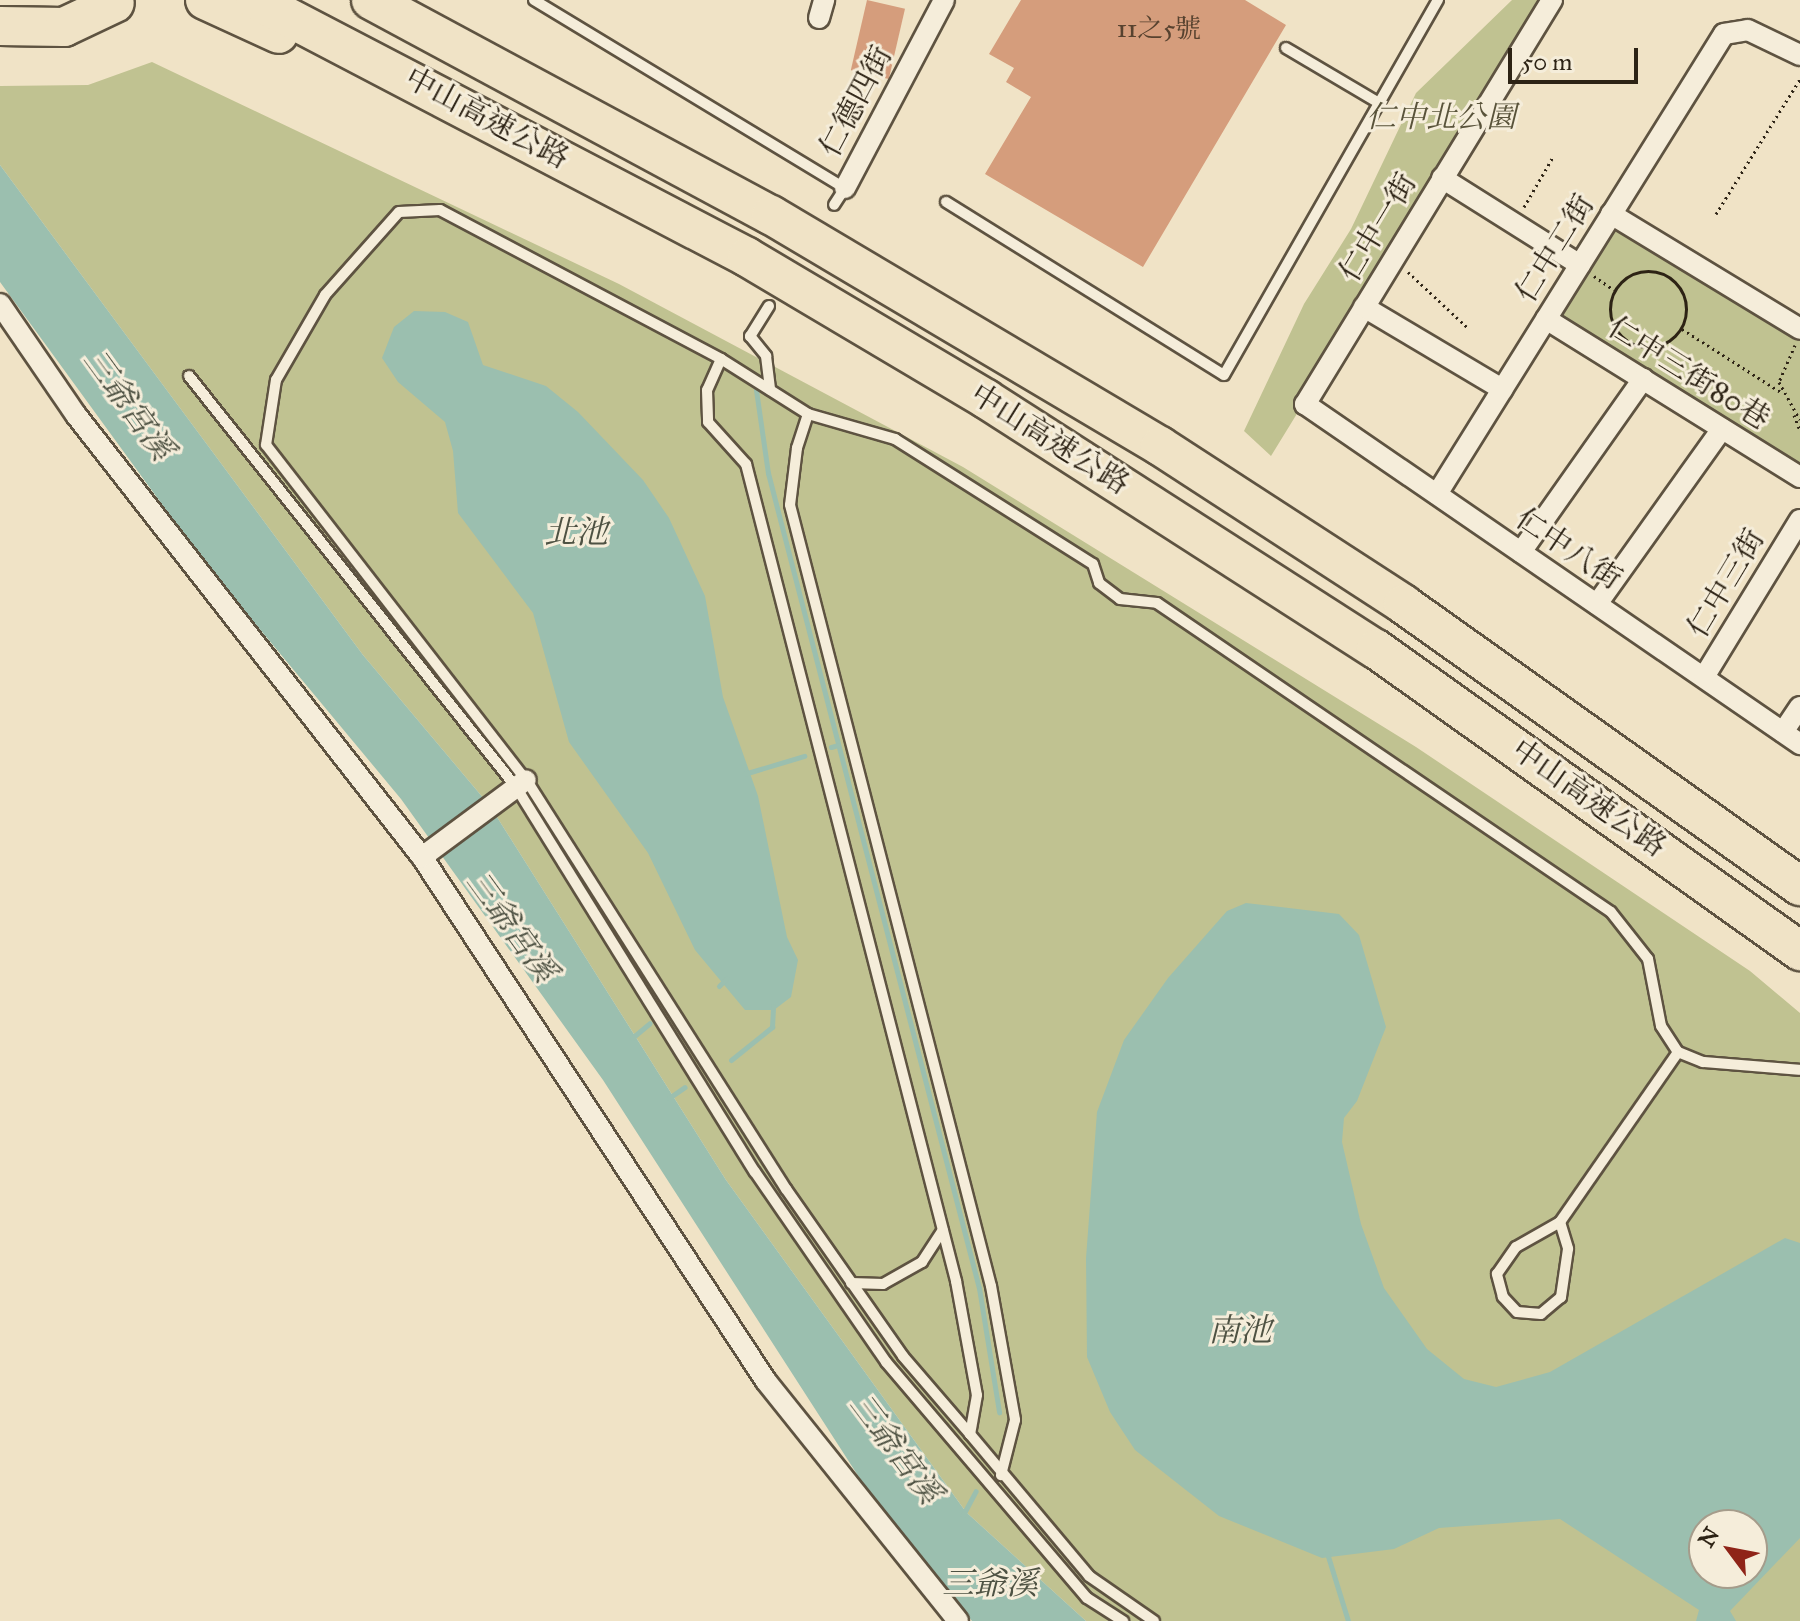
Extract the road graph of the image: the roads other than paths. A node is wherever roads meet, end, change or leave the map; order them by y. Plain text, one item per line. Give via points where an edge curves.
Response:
1 (205, 0) edge
2 (255, 0) edge
3 (371, 0) edge
4 (426, 0) edge
5 (534, 0) edge
6 (944, 0) edge
7 (1438, 0) edge
8 (1552, 0) edge
9 (115, 3) dead end
10 (0, 26) edge
11 (1286, 48) dead end
12 (1800, 55) edge
13 (1379, 103) junction
14 (1442, 178) junction
15 (840, 197) joint
16 (946, 202) dead end
17 (1611, 214) junction
18 (747, 257) junction
19 (1580, 265) junction
20 (0, 304) edge
21 (769, 306) dead end
22 (1364, 307) junction
23 (1546, 319) junction
24 (1800, 329) edge
25 (1012, 354) junction
26 (721, 359) junction
27 (189, 376) dead end
28 (1643, 379) junction
29 (1502, 389) junction
30 (770, 390) junction
31 (1305, 404) joint
32 (808, 414) junction
33 (1722, 429) junction
34 (1800, 477) edge
35 (1437, 494) junction
36 (1800, 520) edge
37 (1521, 552) junction
38 (1597, 604) junction
39 (1704, 677) junction
40 (1800, 707) edge
41 (1792, 738) edge
42 (517, 788) junction
43 (427, 854) junction
44 (1800, 886) edge
45 (1800, 951) edge
46 (1678, 1052) junction
47 (1800, 1070) edge
48 (1560, 1222) junction
49 (943, 1230) junction
50 (851, 1283) junction
51 (970, 1434) junction
52 (1001, 1475) junction
53 (958, 1621) edge
54 (1123, 1621) edge
55 (1154, 1621) edge

1 - 18 highway via 629,211
2 - 18 highway, 中山高速公路
3 - 25 highway, 中山高速公路 via 771,215
4 - 25 highway via 781,194
5 - 15 lane
6 - 15 street, 仁德四街
7 - 13 lane
8 - 14 street, 仁中一街
9 - 10 highway via 64,27
11 - 13 lane
12 - 17 street, 仁中二街 via 1748,30 1724,34
13 - 16 lane via 1224,375
14 - 19 street
14 - 22 street, 仁中一街
17 - 19 street, 仁中二街
17 - 24 street
18 - 45 highway, 中山高速公路 via 1149,500 1402,667
19 - 23 street, 仁中二街
20 - 43 street via 76,415
21 - 30 lane via 750,336 766,356
22 - 29 street
22 - 31 street, 仁中一街
23 - 28 street, 仁中三街80巷
23 - 29 street, 仁中二街
25 - 44 highway, 中山高速公路 via 1403,604
26 - 30 lane
26 - 42 lane via 440,210 399,212 370,241 325,295 276,380 266,445
26 - 49 lane via 707,390 708,422 746,464
27 - 42 lane
28 - 33 street, 仁中三街80巷
28 - 37 street
29 - 35 street, 仁中二街
30 - 32 lane
31 - 35 street, 仁中八街
32 - 46 lane via 895,439 1093,564 1099,583 1120,599 1157,603 1611,912 1648,959 1661,1026
32 - 52 lane via 797,448 790,505 991,1286 1015,1420
33 - 34 street, 仁中三街80巷
33 - 38 street
35 - 37 street, 仁中八街
36 - 39 street, 仁中三街
37 - 38 street, 仁中八街
38 - 39 street, 仁中八街
39 - 41 street, 仁中八街
40 - 41 street
42 - 43 street
42 - 50 lane
42 - 54 lane via 755,1172 886,1362 1087,1598
43 - 53 street via 766,1381
46 - 47 lane via 1703,1062
46 - 48 lane
48 - 48 lane via 1568,1249 1561,1297 1541,1314 1517,1312 1503,1297 1497,1274 1516,1247
49 - 50 lane via 922,1262 883,1284
49 - 51 lane via 977,1395
50 - 51 lane via 903,1356
51 - 52 lane
52 - 55 lane via 1089,1576

